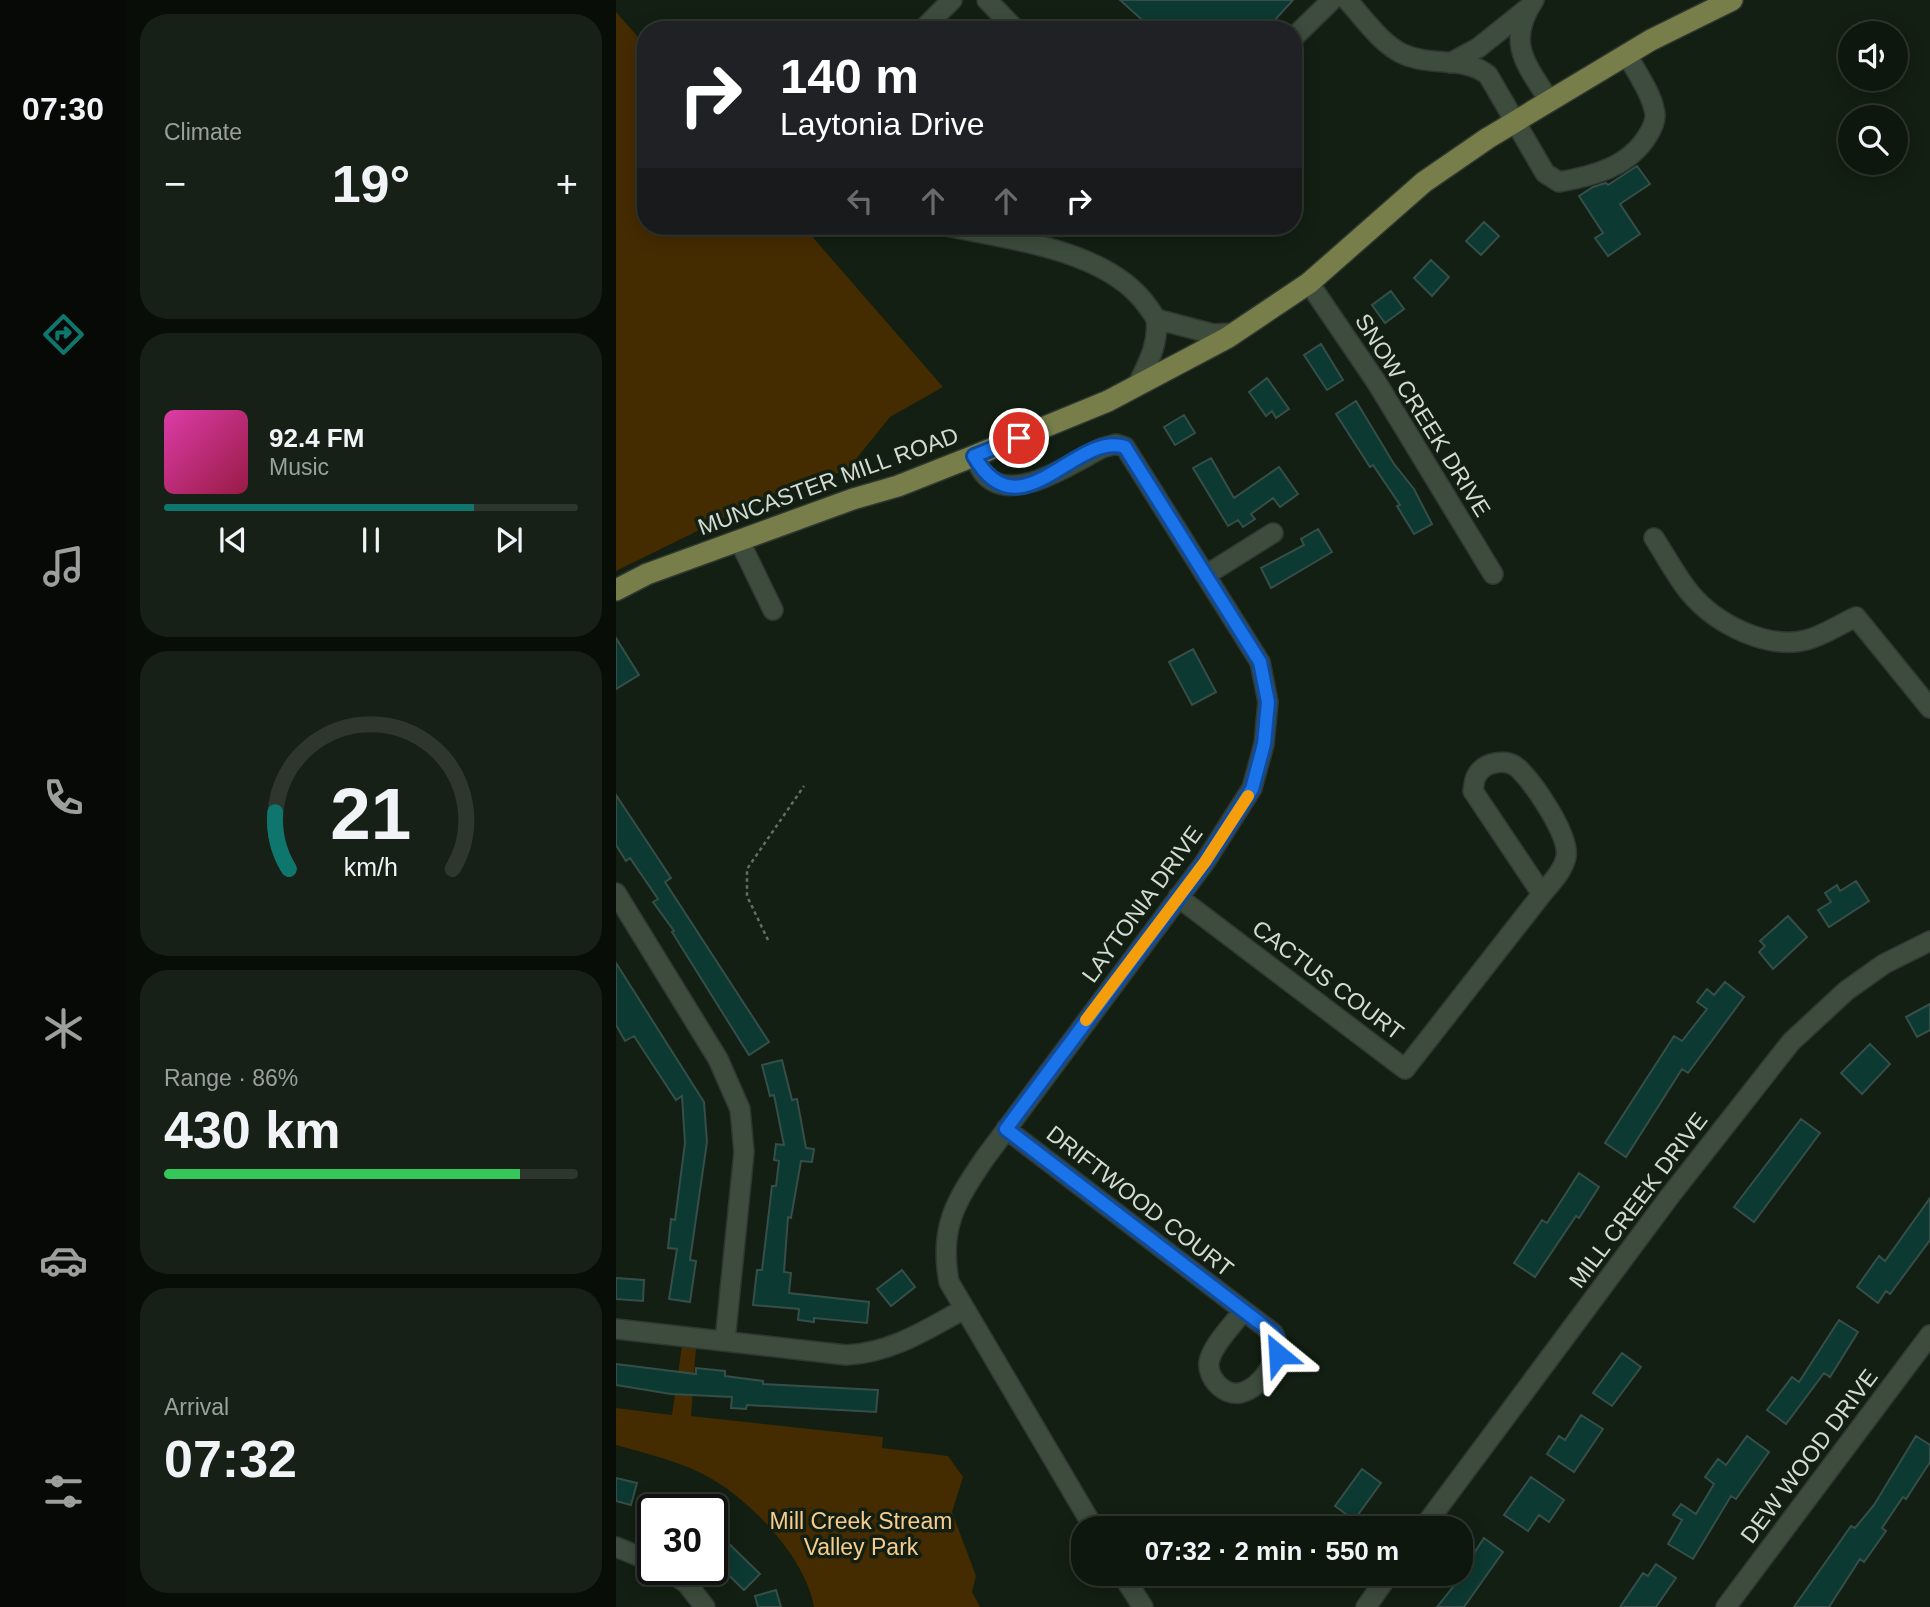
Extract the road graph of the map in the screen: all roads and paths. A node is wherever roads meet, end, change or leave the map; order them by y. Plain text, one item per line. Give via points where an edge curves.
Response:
1 (953, 0) edge
2 (987, 0) edge
3 (1332, 0) edge
4 (1347, 0) edge
5 (1732, 0) edge
6 (1532, 3) edge
7 (931, 21) edge
8 (1007, 21) edge
9 (1302, 29) edge
10 (1627, 54) junction
11 (1450, 64) junction
12 (1549, 100) junction
13 (1515, 121) junction
14 (990, 235) edge
15 (1309, 283) junction
16 (1156, 319) junction
17 (1234, 333) junction
18 (1139, 382) junction
19 (974, 456) junction
20 (1273, 533) dead end
21 (1654, 538) dead end
22 (739, 541) junction
23 (1493, 574) dead end
24 (1206, 575) junction
25 (616, 590) edge
26 (773, 610) dead end
27 (1930, 708) edge
28 (804, 786) dead end
29 (616, 893) edge
30 (1542, 894) junction
31 (1178, 897) junction
32 (768, 940) dead end
33 (1930, 941) edge
34 (1006, 1129) junction
35 (964, 1309) junction
36 (1243, 1311) dead end
37 (616, 1329) edge
38 (1930, 1335) edge
39 (725, 1341) junction
40 (1087, 1516) edge
41 (1432, 1516) edge
42 (616, 1546) edge
43 (637, 1555) edge
44 (689, 1585) edge
45 (1129, 1586) edge
46 (1381, 1586) edge
47 (705, 1607) edge
48 (1143, 1607) edge
49 (1366, 1607) edge
50 (1726, 1607) edge

1 - 7 street
2 - 8 street
3 - 9 street
4 - 11 street via 1402,54
5 - 10 main road, MUNCASTER MILL ROAD
6 - 11 street via 1478,48
6 - 12 street via 1518,38 1520,53
10 - 12 main road, MUNCASTER MILL ROAD
10 - 13 street via 1655,110 1653,127 1630,157 1600,173 1559,182 1545,173
11 - 13 street via 1477,66 1488,75
12 - 13 main road, MUNCASTER MILL ROAD
13 - 15 main road, MUNCASTER MILL ROAD via 1424,181
14 - 16 street via 1087,261 1121,278
15 - 17 main road, MUNCASTER MILL ROAD
15 - 23 street, SNOW CREEK DRIVE via 1377,383
16 - 17 street via 1213,334
16 - 18 street via 1154,351
17 - 18 main road, MUNCASTER MILL ROAD
18 - 19 main road, MUNCASTER MILL ROAD via 1108,401
19 - 22 main road, MUNCASTER MILL ROAD
19 - 24 street, LAYTONIA DRIVE via 985,475 1000,485 1016,487 1102,448 1125,447
20 - 24 street
21 - 27 street via 1690,593 1711,614 1756,637 1806,640 1856,617
22 - 25 main road, MUNCASTER MILL ROAD
22 - 26 street
24 - 31 street, LAYTONIA DRIVE via 1260,662 1267,712 1252,789
28 - 32 path via 747,869 747,895
29 - 39 street via 718,1059 740,1109 744,1152
30 - 30 street, CACTUS COURT via 1473,790 1476,776 1485,767 1501,761 1518,767 1564,835 1566,856
30 - 31 street, CACTUS COURT via 1405,1069
31 - 34 street, LAYTONIA DRIVE
33 - 41 street, MILL CREEK DRIVE via 1884,964 1846,991 1791,1042
34 - 35 street, LAYTONIA DRIVE via 957,1199 947,1228 944,1255 949,1282
34 - 36 street, DRIFTWOOD COURT
35 - 39 street via 902,1343 869,1354
35 - 40 street, LAYTONIA DRIVE
37 - 39 street
38 - 50 street, DEW WOOD DRIVE
42 - 43 street
44 - 47 street
45 - 48 street
46 - 49 street

